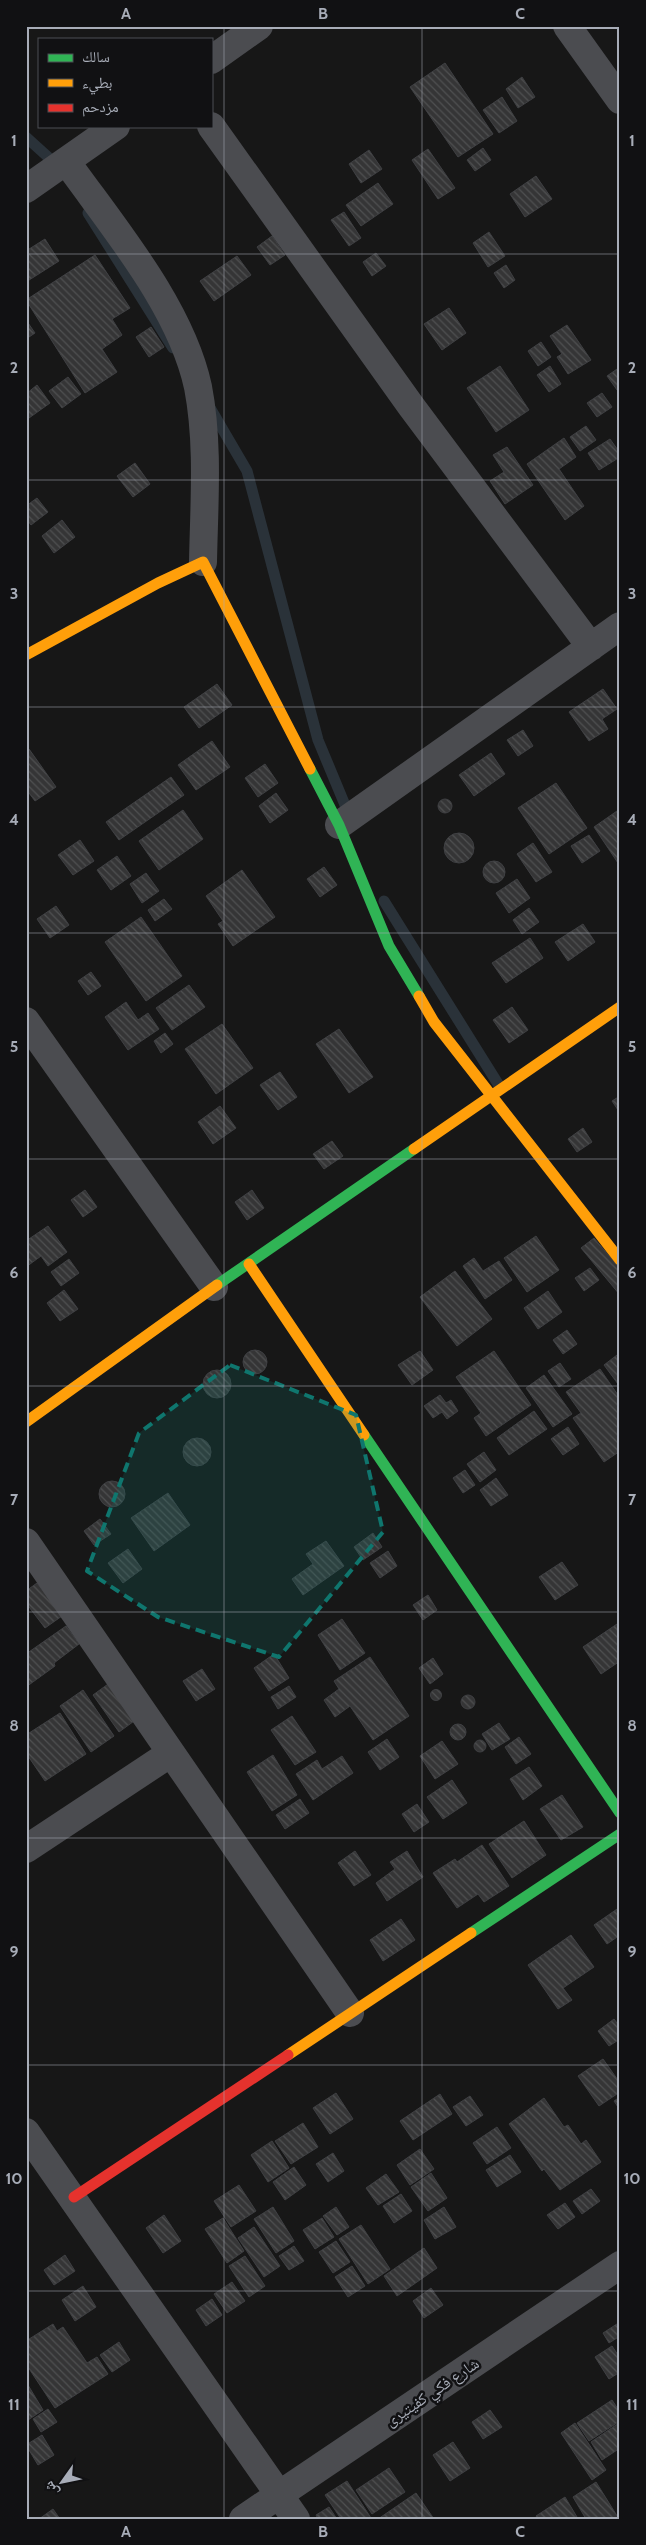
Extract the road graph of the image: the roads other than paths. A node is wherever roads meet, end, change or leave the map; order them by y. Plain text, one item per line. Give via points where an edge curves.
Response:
1 (259, 26) edge
2 (567, 26) edge
3 (212, 59) edge
4 (620, 100) edge
5 (212, 127) edge
6 (113, 128) edge
7 (66, 161) junction
8 (26, 189) edge
9 (204, 562) junction
10 (620, 626) edge
11 (592, 647) junction
12 (26, 655) edge
13 (339, 825) junction
14 (620, 1007) edge
15 (26, 1021) edge
16 (492, 1095) junction
17 (620, 1260) edge
18 (249, 1264) junction
19 (214, 1287) junction
20 (26, 1422) edge
21 (26, 1542) edge
22 (171, 1753) junction
23 (620, 1813) edge
24 (620, 1834) edge
25 (26, 1849) edge
26 (350, 2013) junction
27 (26, 2132) edge
28 (74, 2197) junction
29 (620, 2265) edge
30 (279, 2495) junction
31 (243, 2519) edge
32 (296, 2519) edge

1 - 3 street
2 - 4 street
5 - 11 street via 411,406
6 - 7 street
7 - 8 street
7 - 9 street via 133,254 167,309 176,325 197,386 204,440
9 - 12 street via 158,582
9 - 13 street
10 - 11 street
11 - 13 street
13 - 16 street via 389,946 409,984 434,1022
14 - 16 street
15 - 19 street
16 - 17 street
16 - 18 street
18 - 19 street
18 - 23 street
19 - 20 street
21 - 22 street
22 - 25 street
22 - 26 street
24 - 26 street
26 - 28 street
27 - 28 street
28 - 30 street
29 - 30 street, شارع فكي كفيتيرى
30 - 31 street, شارع فكي كفيتيرى
30 - 32 street

